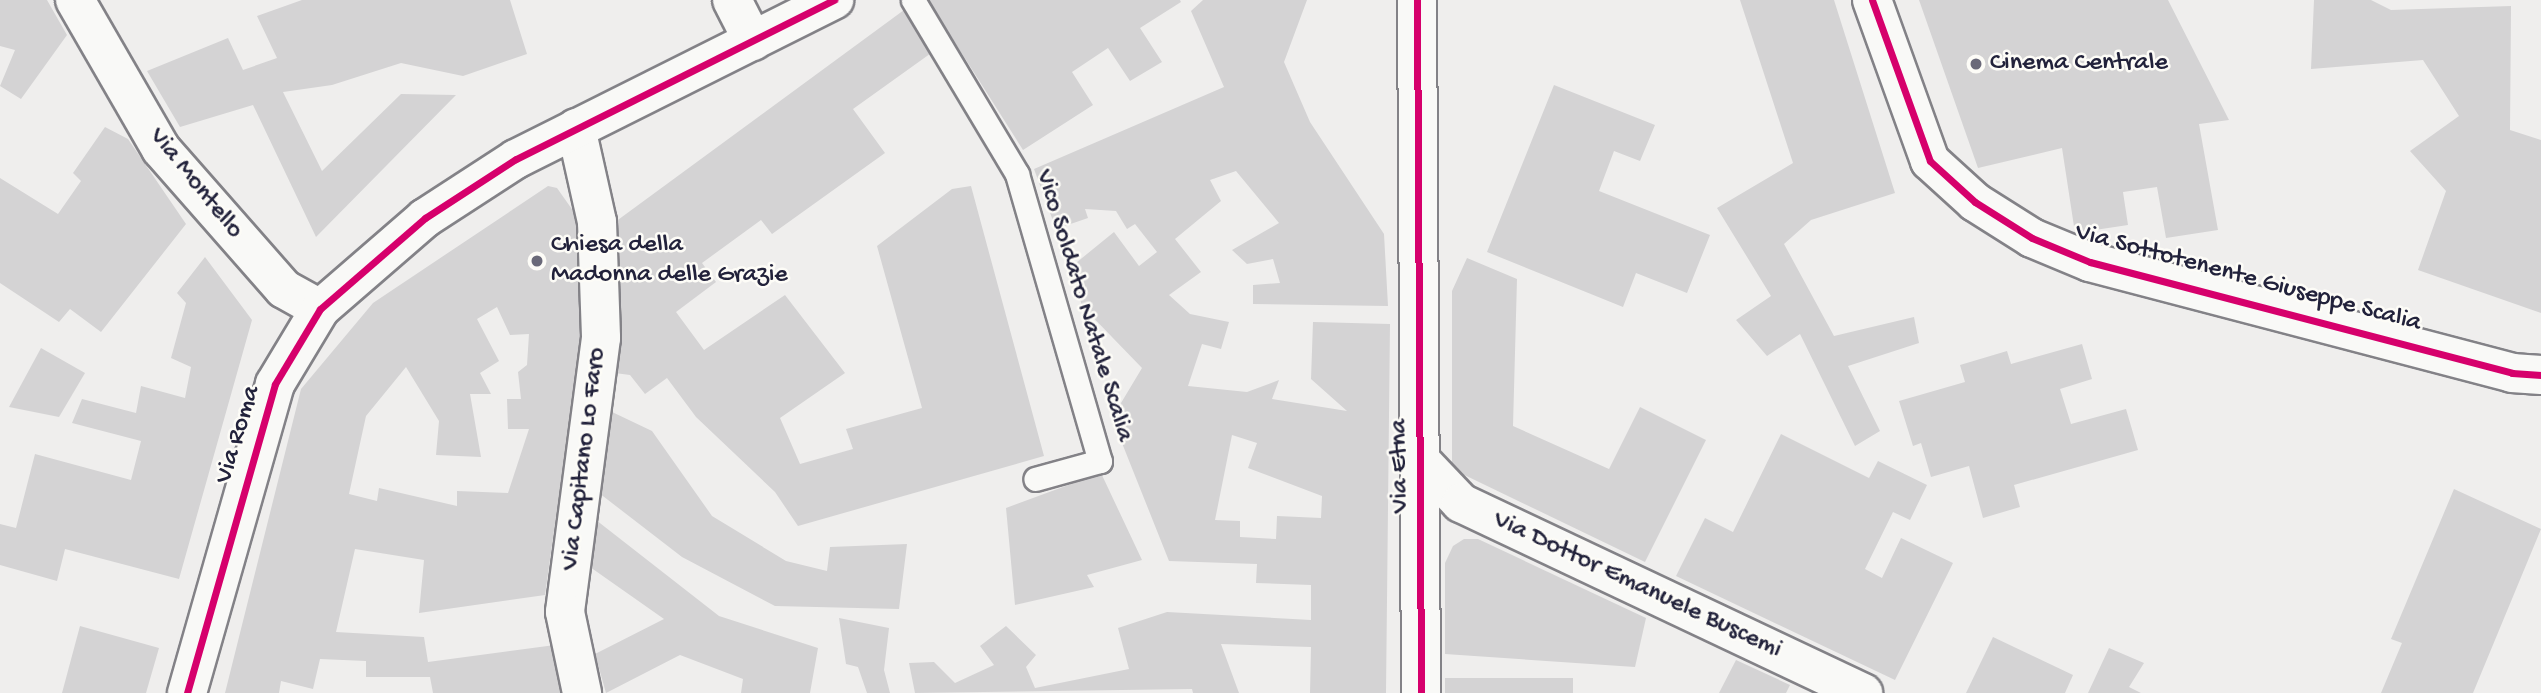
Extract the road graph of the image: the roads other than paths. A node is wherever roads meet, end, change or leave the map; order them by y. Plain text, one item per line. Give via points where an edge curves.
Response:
1 (75, 0) edge
2 (732, 0) edge
3 (913, 0) edge
4 (1417, 0) edge
5 (1872, 0) edge
6 (827, 2) edge
7 (754, 41) junction
8 (562, 135) junction
9 (320, 309) junction
10 (2541, 375) edge
11 (1423, 463) junction
12 (1035, 479) dead end
13 (187, 693) edge
14 (582, 693) edge
15 (1421, 693) edge
16 (1863, 693) edge

1 - 9 street, Via Montello via 161,149 284,289
2 - 7 street
3 - 12 lane, Vico Soldato Natale Scalia via 1017,174 1100,461
4 - 11 street, Via Etna via 1416,238
5 - 10 street, Via Sottotenente Giuseppe Scalia via 1930,161 1975,202 2032,237 2090,262 2512,373
6 - 7 street, Via Roma
7 - 8 street, Via Roma
8 - 9 street, Via Roma via 425,218
8 - 14 street, Via Capitano Lo Faro via 597,222 601,338 565,612
9 - 13 street, Via Roma via 275,384
11 - 15 street, Via Etna
11 - 16 street, Via Dottor Emanuele Buscemi via 1461,503

